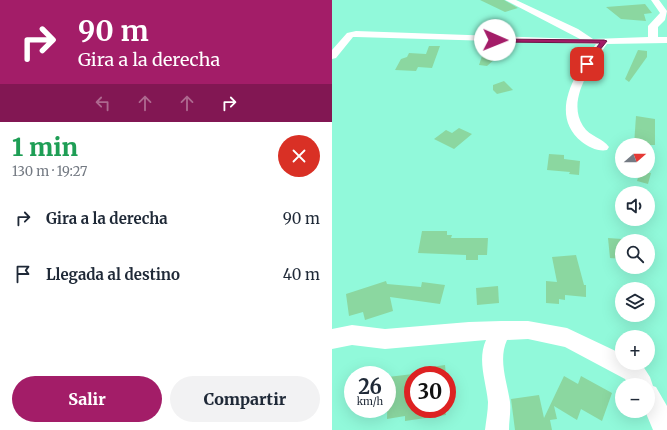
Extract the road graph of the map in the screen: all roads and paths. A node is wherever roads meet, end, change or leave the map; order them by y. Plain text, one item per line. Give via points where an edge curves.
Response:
1 (509, 0) edge
2 (655, 0) edge
3 (604, 41) junction
4 (590, 42) junction
5 (663, 42) edge
6 (332, 56) edge
7 (602, 147) dead end
8 (501, 330) junction
9 (332, 339) edge
10 (638, 378) edge
11 (655, 406) edge
12 (497, 430) edge
13 (666, 430) edge

1 - 4 street via 575,31
2 - 5 street via 664,13 653,26
3 - 4 street
3 - 5 street
3 - 7 street via 578,79 572,117 574,125 586,138
4 - 6 street via 356,34 350,35
8 - 9 street via 384,339 352,335
8 - 10 street via 528,330 566,338 633,371
8 - 12 street via 493,348 492,369 498,403
11 - 13 street

